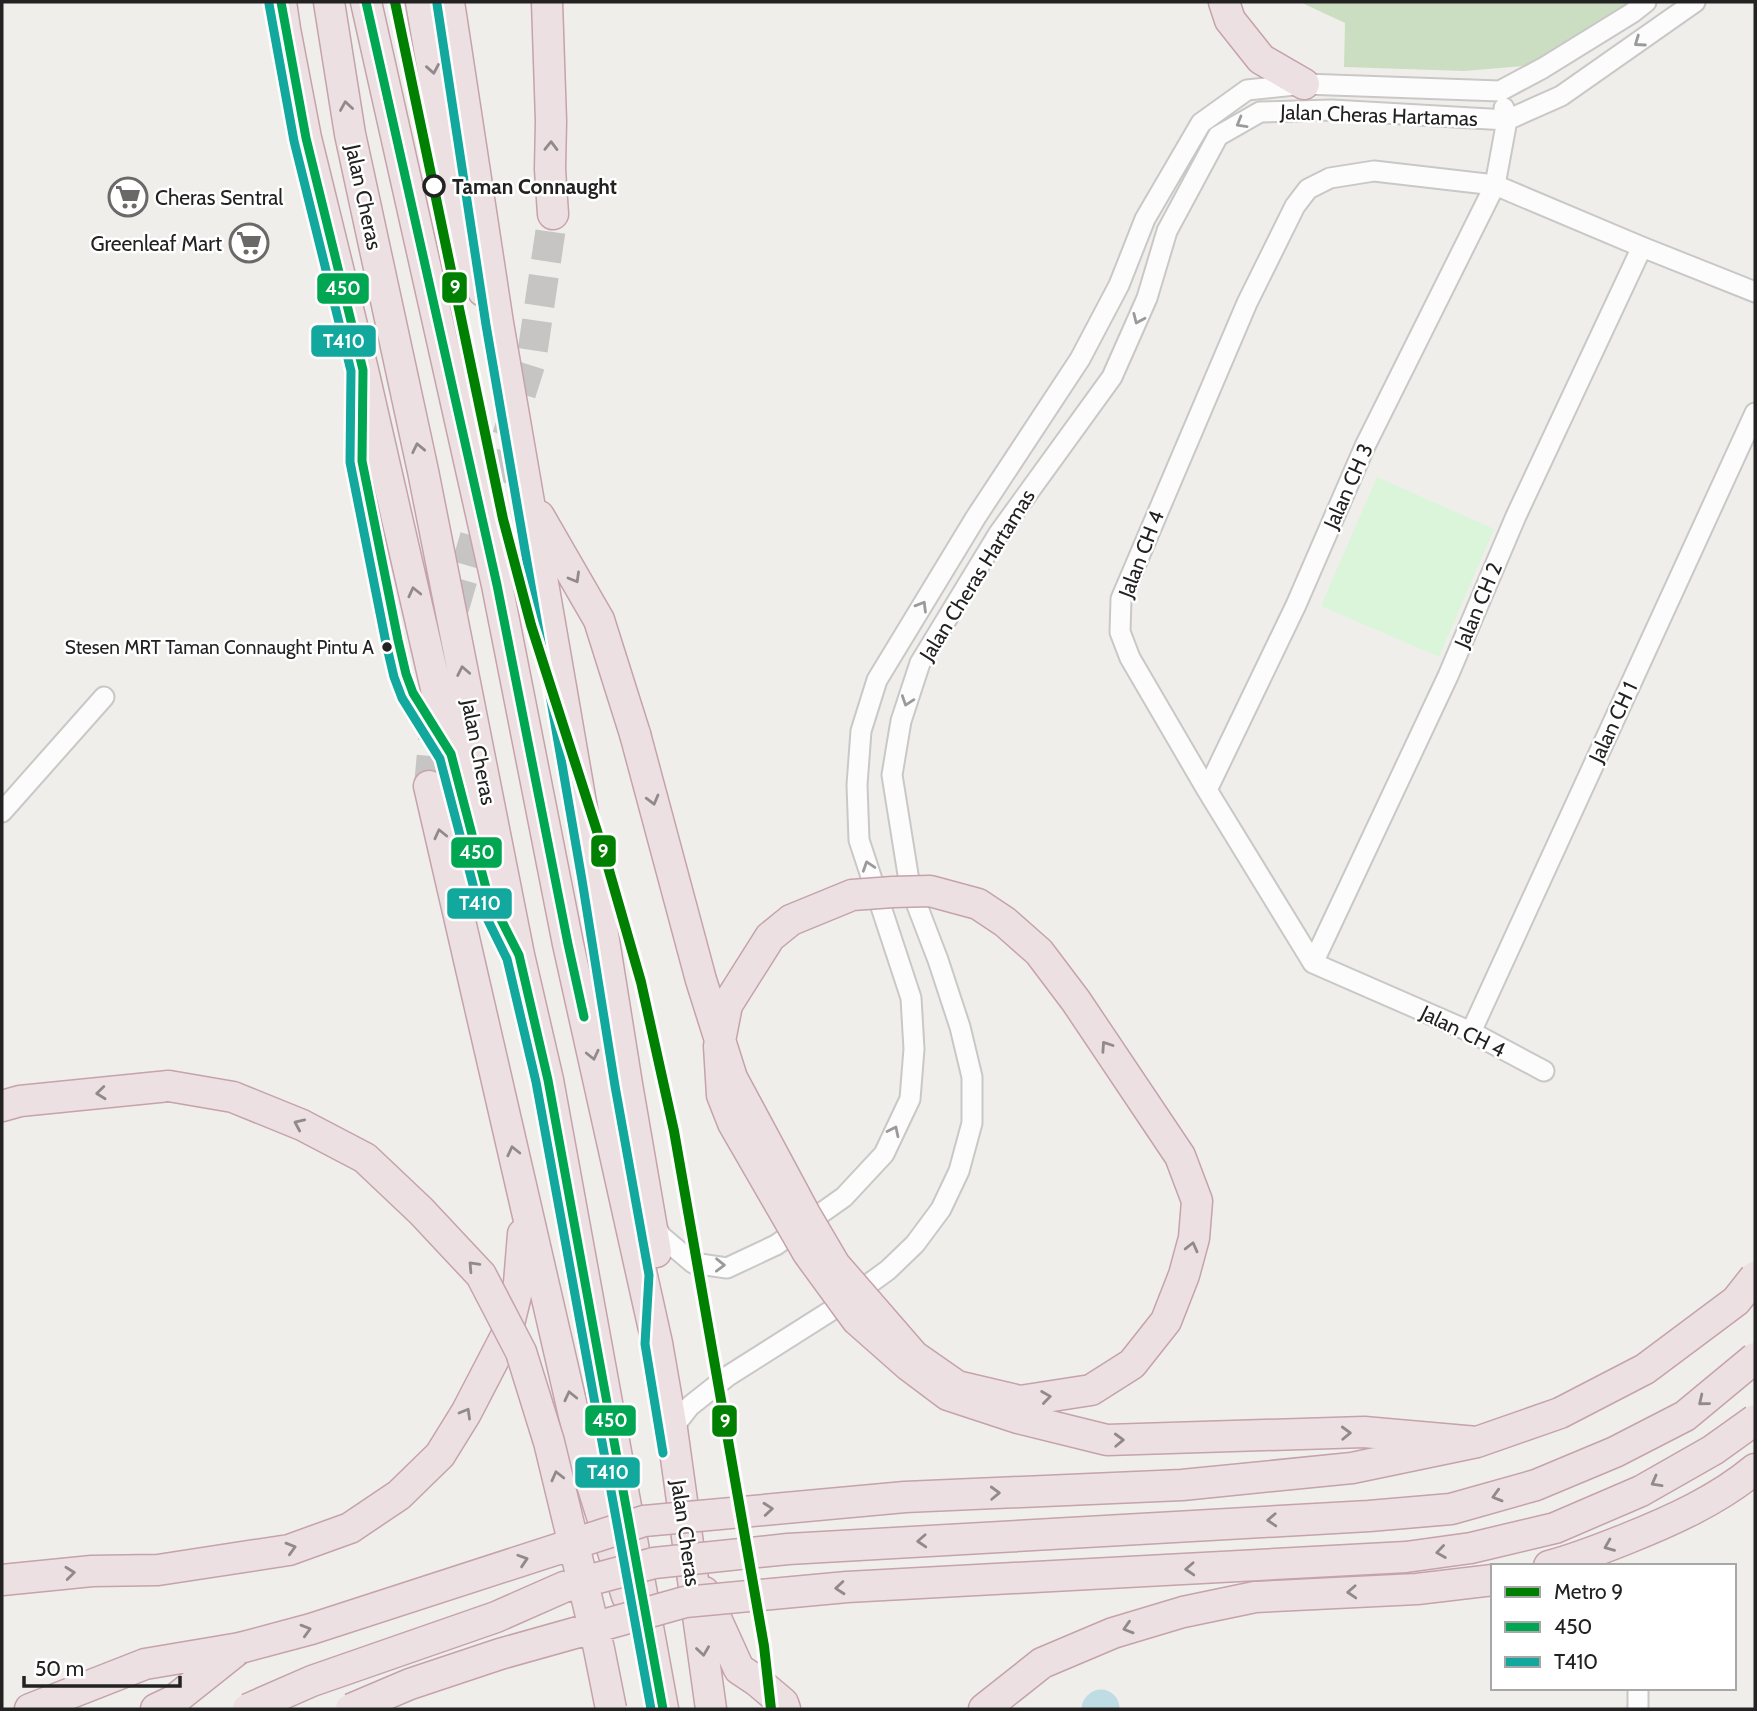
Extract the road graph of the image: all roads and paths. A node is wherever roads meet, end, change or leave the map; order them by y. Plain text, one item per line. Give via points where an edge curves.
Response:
1 (281, 2) edge
2 (329, 2) edge
3 (366, 2) edge
4 (421, 2) edge
5 (449, 2) edge
6 (547, 2) edge
7 (1224, 2) edge
8 (1646, 2) edge
9 (1695, 2) edge
10 (1304, 85) junction
11 (1500, 91) junction
12 (1507, 120) junction
13 (1495, 185) junction
14 (553, 214) tunnel mouth
15 (1642, 247) junction
16 (1755, 292) edge
17 (498, 323) junction
18 (1755, 413) edge
19 (1080, 421) junction
20 (1002, 477) junction
21 (528, 498) junction
22 (104, 697) dead end
23 (429, 786) tunnel mouth
24 (1207, 790) junction
25 (2, 812) edge
26 (519, 955) junction
27 (1313, 963) junction
28 (1471, 1032) junction
29 (1544, 1071) dead end
30 (2, 1106) edge
31 (525, 1202) junction
32 (650, 1216) junction
33 (1755, 1277) edge
34 (657, 1343) junction
35 (1755, 1358) edge
36 (1755, 1420) edge
37 (672, 1429) junction
38 (1477, 1442) junction
39 (1755, 1469) edge
40 (689, 1559) junction
41 (1557, 1564) edge
42 (2, 1580) edge
43 (1491, 1580) edge
44 (240, 1648) junction
45 (663, 1702) edge
46 (30, 1709) edge
47 (156, 1709) edge
48 (248, 1709) edge
49 (351, 1709) edge
50 (611, 1709) edge
51 (711, 1709) edge
52 (785, 1709) edge
53 (984, 1709) edge

26 -> 1 highway via 487,892 451,754 306,138
26 -> 2 highway, Jalan Cheras via 423,471 350,134
3 -> 34 highway, Jalan Cheras via 497,584 568,944
4 -> 17 highway via 464,250
5 - 17 highway
14 -> 6 highway
7 - 10 highway via 1230,20 1261,58
8 - 11 street, Jalan Cheras Hartamas
9 -> 12 street, Jalan Cheras Hartamas via 1561,96
10 - 11 street, Jalan Cheras Hartamas
10 - 20 street, Jalan Cheras Hartamas via 1247,90 1201,124 1145,219 1119,285 1080,359
11 - 12 street
12 - 13 street, Jalan CH 3
12 -> 19 street, Jalan Cheras Hartamas via 1332,110 1260,112 1218,136 1167,231 1147,298 1112,377
13 - 15 street, Jalan CH 4
13 - 24 street, Jalan CH 3 via 1365,446 1296,605
13 - 24 street, Jalan CH 4 via 1374,171 1330,178 1308,189 1295,206 1247,303 1121,599 1120,632 1130,658
15 - 16 street, Jalan CH 4
15 - 27 street, Jalan CH 2
17 - 21 highway
18 - 28 street, Jalan CH 1
19 - 20 street via 1024,478
19 -> 37 street, Jalan Cheras Hartamas via 999,533 920,663 901,721 892,775 910,887 960,1027 972,1077 972,1123 959,1171 941,1209 915,1244 888,1269 728,1376 690,1406
32 -> 20 street, Jalan Cheras Hartamas via 661,1236 693,1263 727,1268 776,1245 844,1197 884,1154 910,1099 914,1049 911,998 859,840 861,732 877,680
21 - 32 highway
21 -> 38 highway, bridge via 599,620 635,734 701,980 716,1029 720,1041 732,1078 835,1265 914,1356 957,1386 1020,1401 1091,1390 1132,1364 1166,1321 1194,1238 1197,1201 1180,1156 1039,952 978,904 930,891 852,895 791,920 770,937 727,1006 724,1019 722,1032 719,1046 722,1095 733,1123 808,1253 857,1320 948,1395 1018,1419 1107,1440 1364,1432
22 - 25 street
31 -> 23 highway
24 - 27 street, Jalan CH 4
26 - 45 highway, Jalan Cheras via 548,1080
27 - 28 street, Jalan CH 4
28 - 29 street, Jalan CH 4
50 -> 30 highway, bridge via 549,1442 521,1352 481,1275 421,1211 365,1158 302,1125 233,1097 169,1086
42 -> 31 highway via 158,1570 289,1550 350,1528 399,1495 440,1455 506,1336 519,1283
45 -> 31 highway via 584,1459
32 - 34 highway via 661,1274
33 - 38 highway, bridge via 1736,1301 1645,1369 1560,1413
34 - 37 highway, Jalan Cheras
35 -> 48 highway, bridge via 1685,1416 1615,1452 1536,1485 1451,1509 788,1549 654,1563 564,1587
36 -> 49 highway, bridge via 1641,1491 1555,1528 1471,1548 1406,1557 847,1587 685,1602 500,1654
37 - 40 highway, Jalan Cheras
44 -> 38 highway, bridge via 644,1521 905,1497 1208,1482 1352,1468
39 -> 41 highway via 1664,1524
40 -> 51 highway, Jalan Cheras
40 - 52 highway via 739,1668
43 -> 53 highway via 1255,1597 1183,1612 1113,1633 1042,1663
44 - 46 highway via 145,1664
44 - 47 highway via 173,1701

